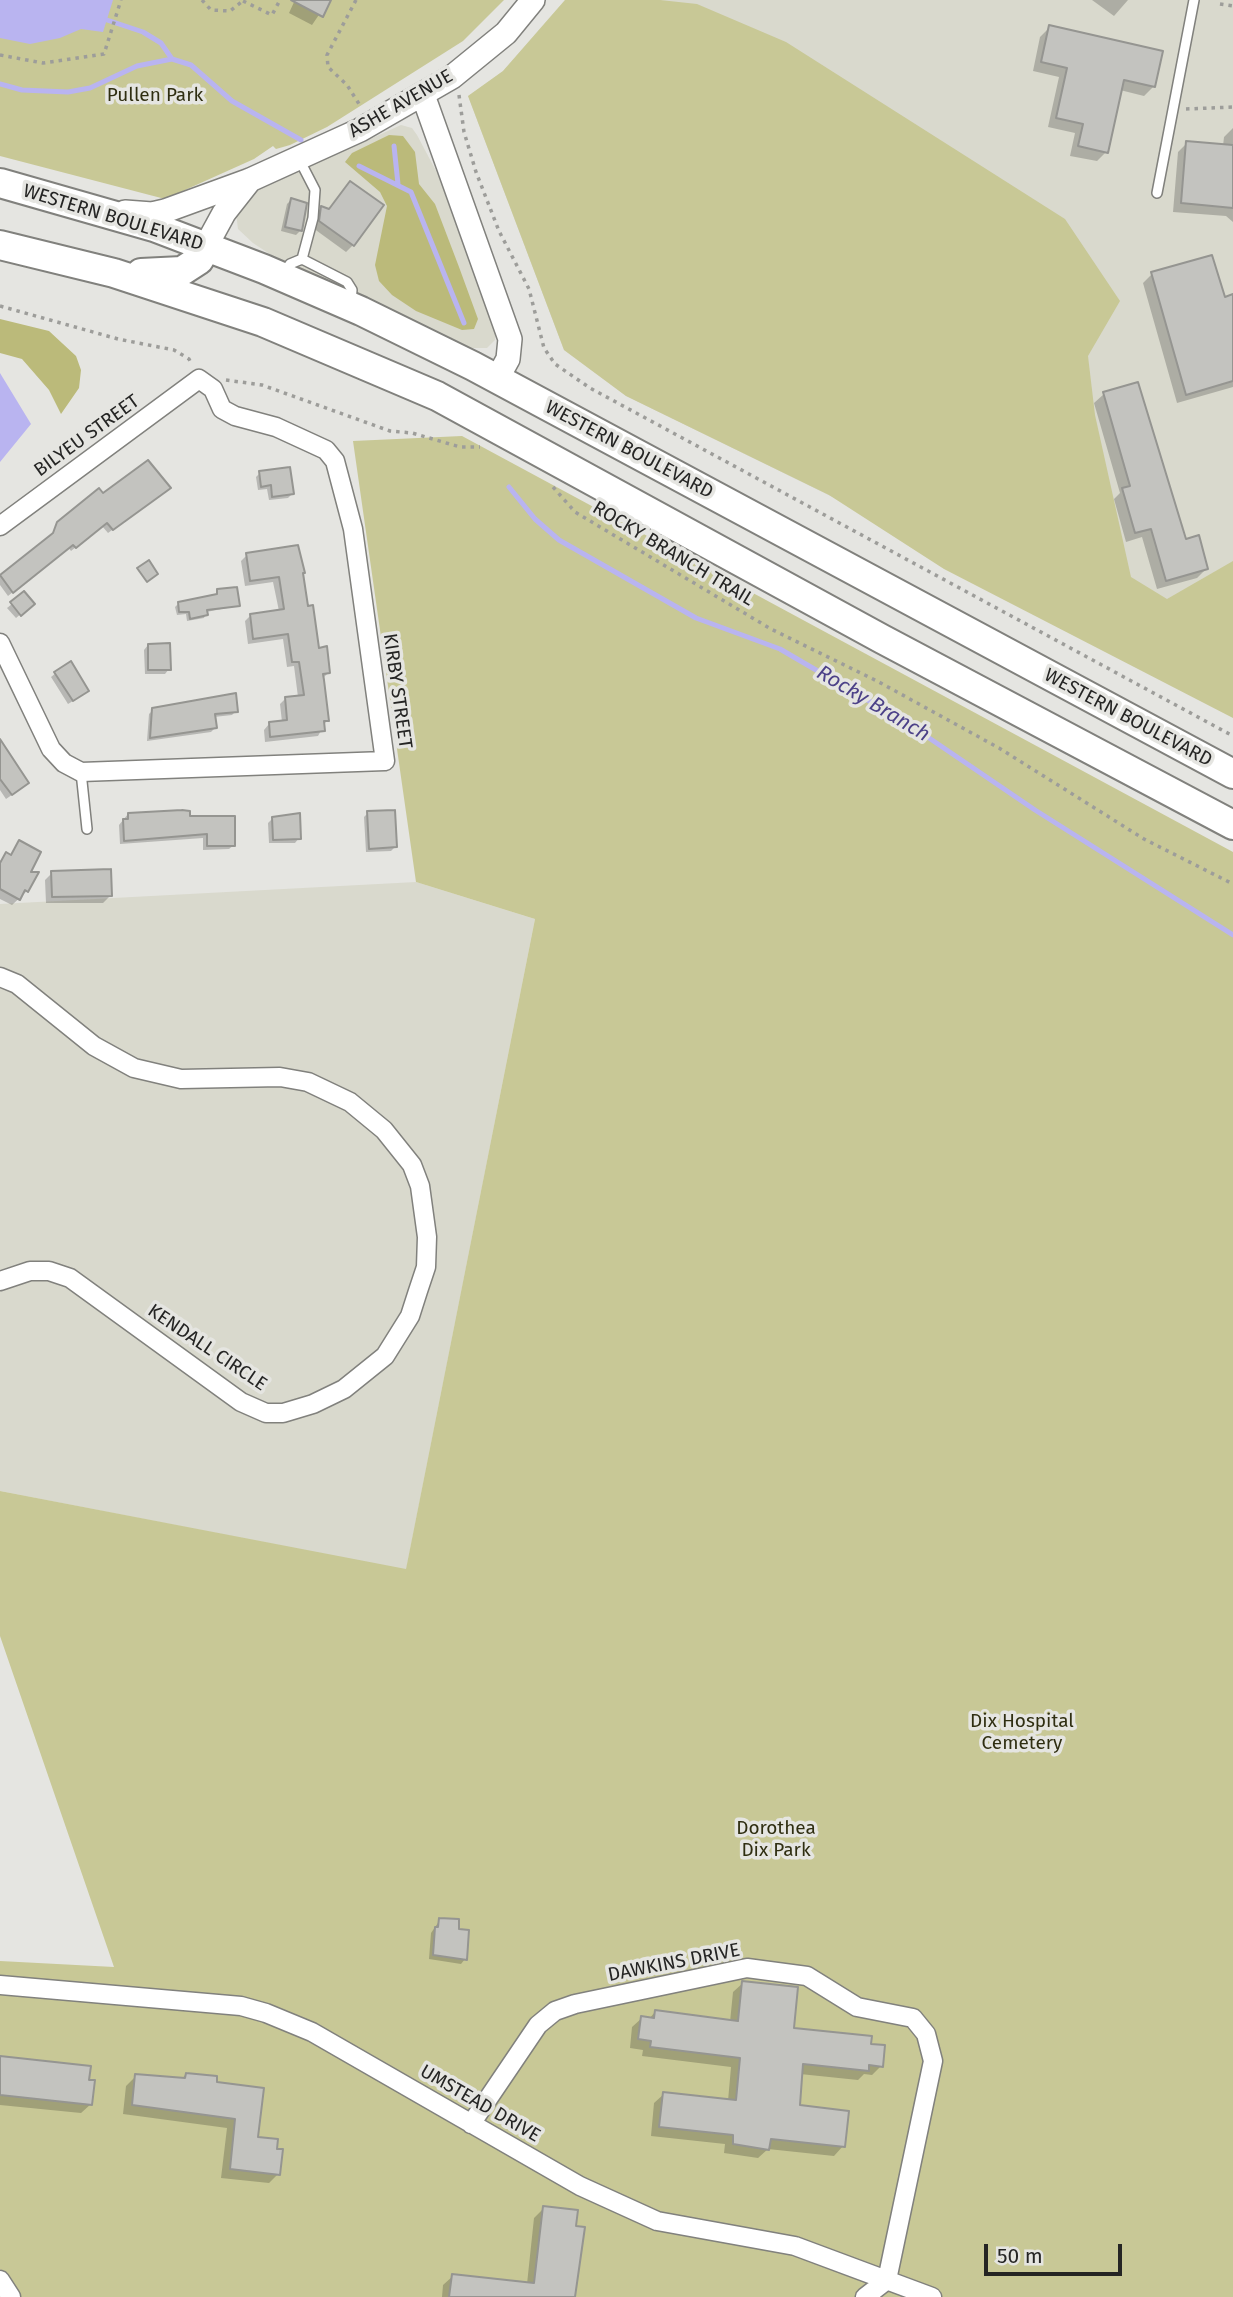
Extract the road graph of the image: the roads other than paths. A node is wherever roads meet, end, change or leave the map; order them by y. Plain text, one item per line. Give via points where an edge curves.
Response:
1 (533, 0) edge
2 (1194, 0) edge
3 (423, 95) junction
4 (299, 159) junction
5 (250, 180) junction
6 (0, 183) edge
7 (1157, 193) dead end
8 (87, 206) junction
9 (0, 245) edge
10 (205, 246) junction
11 (292, 268) junction
12 (114, 272) junction
13 (199, 379) joint
14 (497, 379) junction
15 (479, 417) junction
16 (0, 526) edge
17 (0, 643) edge
18 (81, 772) junction
19 (1233, 774) edge
20 (1233, 825) edge
21 (87, 829) dead end
22 (0, 977) edge
23 (0, 1281) edge
24 (0, 1985) edge
25 (471, 2124) junction
26 (0, 2280) edge
27 (887, 2280) junction
28 (12, 2297) edge
29 (864, 2297) edge
30 (932, 2297) edge

1 - 3 street, ASHE AVENUE via 506,33
2 - 7 lane
3 - 4 street, ASHE AVENUE
3 - 14 street via 510,339 508,359
4 - 5 street, ASHE AVENUE
4 - 11 lane via 315,190 313,218
5 - 8 street, ASHE AVENUE via 152,214
5 - 10 street, ASHE AVENUE
6 - 8 main road, WESTERN BOULEVARD
8 - 10 main road, WESTERN BOULEVARD
9 - 12 main road
10 - 11 main road, WESTERN BOULEVARD
10 - 12 main road via 199,260 182,271
11 - 14 main road, WESTERN BOULEVARD via 350,306
12 - 15 main road via 310,340
13 - 16 street, BILYEU STREET
13 - 18 street, KIRBY STREET via 213,389 222,409 311,441 335,461 353,529 385,761
14 - 15 main road
14 - 19 main road, WESTERN BOULEVARD
15 - 20 main road
17 - 18 street via 51,749
18 - 21 lane
22 - 23 street, KENDALL CIRCLE via 17,984 94,1046 134,1068 181,1079 280,1077 308,1082 350,1102 392,1138 412,1165 420,1186 427,1237 426,1267 410,1316 385,1356 344,1389 284,1413 266,1413 241,1402 70,1278 30,1271
24 - 25 street, UMSTEAD DRIVE via 241,2006 266,2013 312,2032
25 - 27 street, UMSTEAD DRIVE via 580,2186 657,2221 795,2246
25 - 27 street, DAWKINS DRIVE via 538,2025 555,2011 747,1968 807,1976 857,2007 913,2018 926,2034 933,2061
26 - 28 street
27 - 29 street
27 - 30 street, UMSTEAD DRIVE

